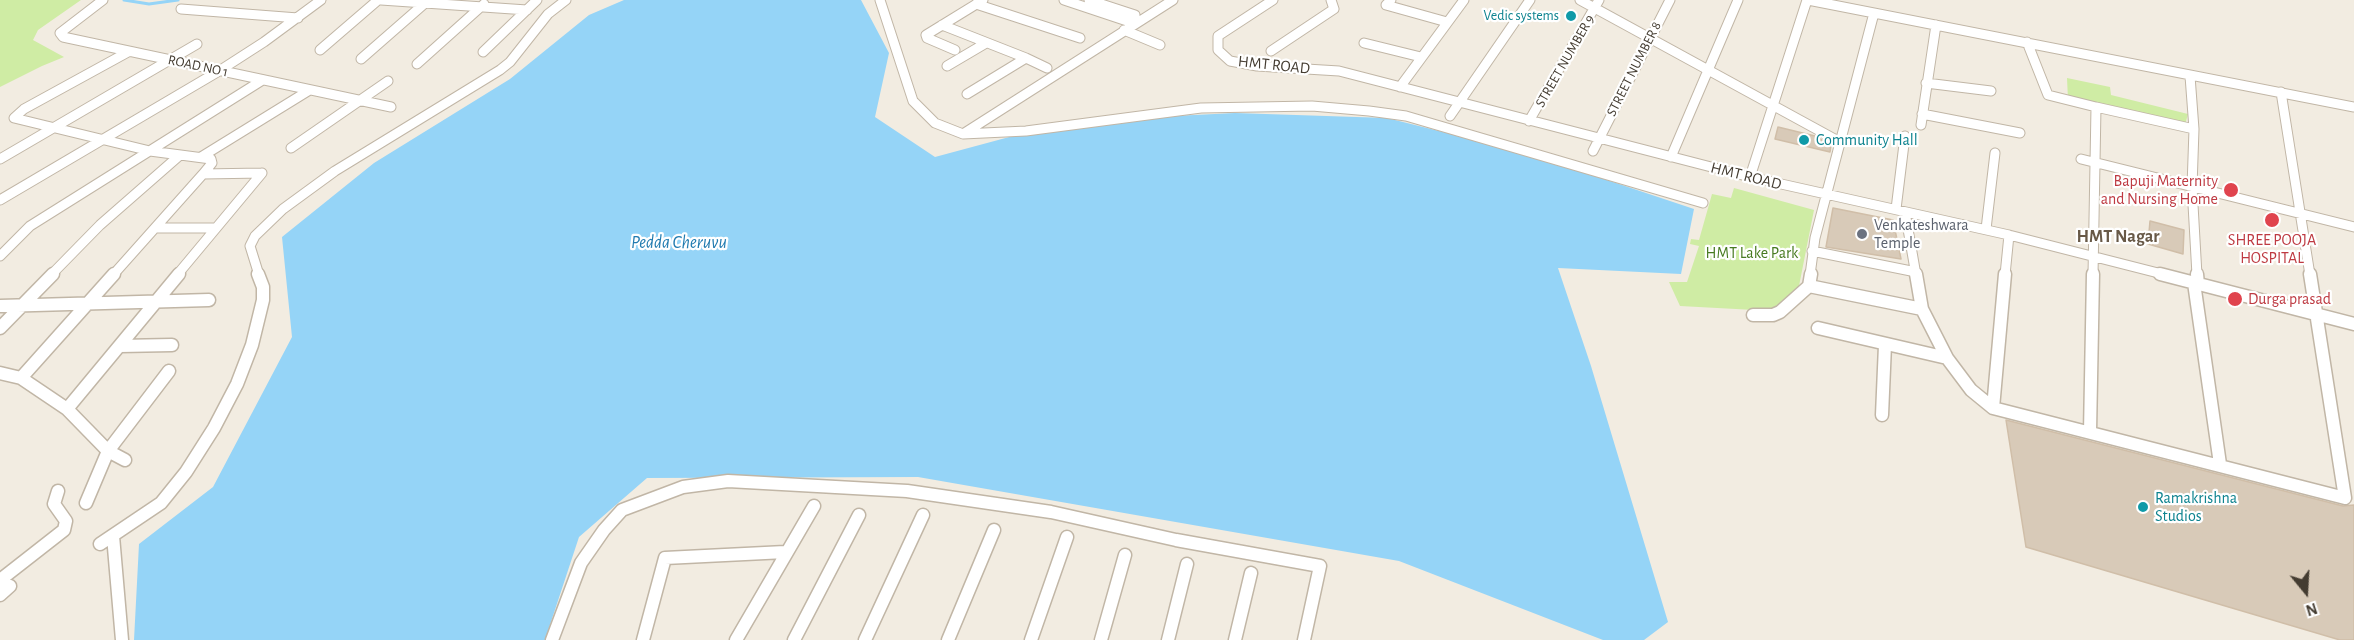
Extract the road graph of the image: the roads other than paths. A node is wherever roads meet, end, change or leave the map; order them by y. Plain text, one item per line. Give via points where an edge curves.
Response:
1 (321, 0) edge
2 (382, 0) edge
3 (489, 0) edge
4 (537, 0) edge
5 (566, 0) edge
6 (880, 0) edge
7 (1064, 0) edge
8 (1173, 0) edge
9 (1273, 0) edge
10 (1331, 0) edge
11 (1391, 0) edge
12 (1464, 0) edge
13 (1530, 0) edge
14 (1580, 0) edge
15 (1670, 0) edge
16 (1737, 0) edge
17 (1808, 0) edge
18 (100, 2) edge
19 (980, 2) edge
20 (425, 3) junction
21 (1091, 3) edge
22 (1597, 4) edge
23 (482, 6) junction
24 (181, 9) dead end
25 (527, 10) junction
26 (1874, 13) junction
27 (298, 18) junction
28 (1447, 22) junction
29 (942, 25) junction
30 (1936, 25) junction
31 (1124, 30) junction
32 (1080, 38) dead end
33 (1650, 38) junction
34 (986, 42) junction
35 (2026, 42) junction
36 (1364, 43) dead end
37 (197, 44) dead end
38 (1160, 45) dead end
39 (320, 50) dead end
40 (955, 50) dead end
41 (1272, 51) dead end
42 (128, 52) junction
43 (483, 52) dead end
44 (1421, 57) junction
45 (361, 58) dead end
46 (1026, 58) junction
47 (170, 60) junction
48 (417, 64) dead end
49 (947, 66) dead end
50 (1047, 68) dead end
51 (1709, 70) junction
52 (219, 71) junction
53 (2190, 75) junction
54 (261, 81) junction
55 (388, 81) dead end
56 (1926, 83) junction
57 (1400, 87) junction
58 (1990, 90) dead end
59 (308, 91) junction
60 (2281, 93) junction
61 (967, 94) dead end
62 (357, 101) junction
63 (1458, 102) junction
64 (1774, 106) junction
65 (2354, 106) edge
66 (392, 107) dead end
67 (2096, 107) junction
68 (1922, 114) junction
69 (1450, 116) dead end
70 (1529, 122) junction
71 (1921, 125) dead end
72 (55, 128) junction
73 (2194, 129) junction
74 (2020, 133) dead end
75 (963, 134) junction
76 (1905, 136) dead end
77 (1600, 138) junction
78 (100, 139) junction
79 (1840, 142) junction
80 (291, 148) dead end
81 (150, 152) junction
82 (1593, 152) dead end
83 (1995, 153) dead end
84 (180, 154) junction
85 (201, 157) junction
86 (1671, 157) junction
87 (0, 159) edge
88 (2081, 159) dead end
89 (2095, 163) junction
90 (203, 174) junction
91 (1750, 177) junction
92 (2192, 187) junction
93 (1825, 195) junction
94 (0, 200) edge
95 (1703, 203) dead end
96 (1901, 210) junction
97 (2300, 213) junction
98 (2354, 227) edge
99 (155, 228) junction
100 (216, 228) junction
101 (1986, 230) junction
102 (2009, 235) junction
103 (1812, 251) junction
104 (0, 256) edge
105 (2092, 257) junction
106 (1916, 272) junction
107 (2196, 283) junction
108 (1809, 286) junction
109 (209, 300) dead end
110 (157, 302) junction
111 (86, 303) junction
112 (23, 305) junction
113 (0, 306) edge
114 (1922, 309) junction
115 (1753, 315) dead end
116 (2316, 315) junction
117 (2354, 324) edge
118 (0, 328) edge
119 (1818, 328) dead end
120 (172, 345) dead end
121 (1885, 345) junction
122 (120, 346) junction
123 (1947, 358) junction
124 (169, 371) dead end
125 (0, 373) edge
126 (21, 378) junction
127 (1993, 408) junction
128 (67, 409) junction
129 (1882, 415) dead end
130 (2090, 432) junction
131 (108, 451) junction
132 (125, 460) dead end
133 (2220, 464) junction
134 (58, 491) dead end
135 (86, 503) dead end
136 (814, 506) dead end
137 (859, 514) dead end
138 (923, 515) dead end
139 (994, 530) dead end
140 (113, 536) junction
141 (1067, 537) dead end
142 (100, 544) dead end
143 (785, 552) junction
144 (1125, 555) dead end
145 (1187, 564) dead end
146 (1251, 573) dead end
147 (0, 582) edge
148 (0, 595) edge
149 (122, 640) edge
150 (552, 640) edge
151 (643, 640) edge
152 (736, 640) edge
153 (794, 640) edge
154 (865, 640) edge
155 (948, 640) edge
156 (1031, 640) edge
157 (1101, 640) edge
158 (1168, 640) edge
159 (1235, 640) edge
160 (1304, 640) edge

1 - 27 street
2 - 20 street
2 - 39 street
3 - 23 street
4 - 25 street
5 - 140 street via 548,14 505,66 334,171 283,209 255,236 249,246 263,287 263,300 237,384 214,429 160,503
6 - 75 street via 913,101 935,123
7 - 21 street
8 - 31 street
9 - 57 street, HMT ROAD via 1218,36 1218,50 1230,61 1339,71
10 - 41 street via 1334,9
11 - 28 street via 1386,5
12 - 28 street
13 - 63 street
14 - 22 street
15 - 33 street, STREET NUMBER 8
16 - 51 street
17 - 26 street
17 - 64 street
18 - 42 street, ROAD NO 1 via 60,33 63,37
19 - 29 street
19 - 32 street
20 - 23 street
20 - 45 street
22 - 33 street
22 - 70 street, STREET NUMBER 9
23 - 25 street
23 - 48 street
24 - 27 street
25 - 43 street
26 - 30 street
26 - 79 street
27 - 52 street
28 - 44 street
29 - 34 street
29 - 40 street via 926,36
30 - 35 street
30 - 56 street
31 - 38 street
31 - 75 street
33 - 51 street
33 - 77 street, STREET NUMBER 8
34 - 46 street
34 - 49 street
35 - 53 street
35 - 67 street via 2048,95
36 - 44 street
37 - 47 street
42 - 47 street, ROAD NO 1
42 - 72 street via 14,118
44 - 57 street
46 - 50 street
46 - 61 street
47 - 52 street, ROAD NO 1
47 - 72 street
51 - 64 street
51 - 86 street
52 - 54 street, ROAD NO 1
52 - 78 street
53 - 60 street
53 - 73 street
54 - 59 street, ROAD NO 1
54 - 81 street
55 - 62 street
56 - 58 street
56 - 68 street
57 - 63 street, HMT ROAD
59 - 62 street, ROAD NO 1
59 - 85 street
60 - 65 street
60 - 97 street
62 - 66 street, ROAD NO 1
62 - 80 street
63 - 69 street
63 - 70 street, HMT ROAD
64 - 79 street
64 - 91 street
67 - 73 street
67 - 89 street
68 - 71 street
68 - 74 street
70 - 77 street, HMT ROAD
72 - 78 street
72 - 87 street
73 - 92 street
75 - 95 street via 1026,131 1201,108 1312,106 1369,111 1406,116
76 - 96 street
77 - 82 street, STREET NUMBER 8
77 - 86 street, HMT ROAD
78 - 81 street
78 - 94 street
79 - 93 street
81 - 84 street
81 - 104 street via 30,226
83 - 101 street
84 - 85 street
84 - 112 street via 100,225
85 - 90 street via 211,159 212,163
86 - 91 street, HMT ROAD
88 - 89 street
89 - 92 street
89 - 105 street
90 - 99 street
90 - 100 street via 262,173
91 - 93 street, HMT ROAD
92 - 97 street
92 - 107 street
93 - 96 street, HMT ROAD
93 - 103 street
96 - 101 street, HMT ROAD
96 - 106 street
97 - 98 street
97 - 116 street
99 - 100 street
99 - 111 street
100 - 110 street
101 - 102 street, HMT ROAD
102 - 105 street, HMT ROAD
102 - 127 street
103 - 106 street
103 - 108 street
105 - 107 street, HMT ROAD
105 - 130 street
106 - 114 street
107 - 116 street, HMT ROAD
107 - 133 street
108 - 114 street
108 - 115 street via 1780,312
109 - 110 street
110 - 111 street
110 - 122 street
111 - 112 street
111 - 126 street
112 - 113 street
112 - 118 street
114 - 123 street
116 - 117 street, HMT ROAD
116 - 133 street via 2345,498
119 - 121 street
120 - 122 street
121 - 123 street
121 - 129 street
122 - 128 street
123 - 127 street via 1971,390
124 - 131 street
125 - 126 street
126 - 128 street
127 - 130 street
128 - 131 street
130 - 133 street
131 - 132 street
131 - 135 street
134 - 147 street via 54,504 66,521 64,530
136 - 143 street
137 - 153 street
138 - 154 street
139 - 155 street
140 - 142 street
140 - 149 street
141 - 156 street
143 - 151 street via 664,558
143 - 152 street
144 - 157 street
145 - 158 street
146 - 159 street
147 - 148 street via 10,586
150 - 160 street via 581,563 622,510 683,488 728,481 907,491 1051,512 1320,566

